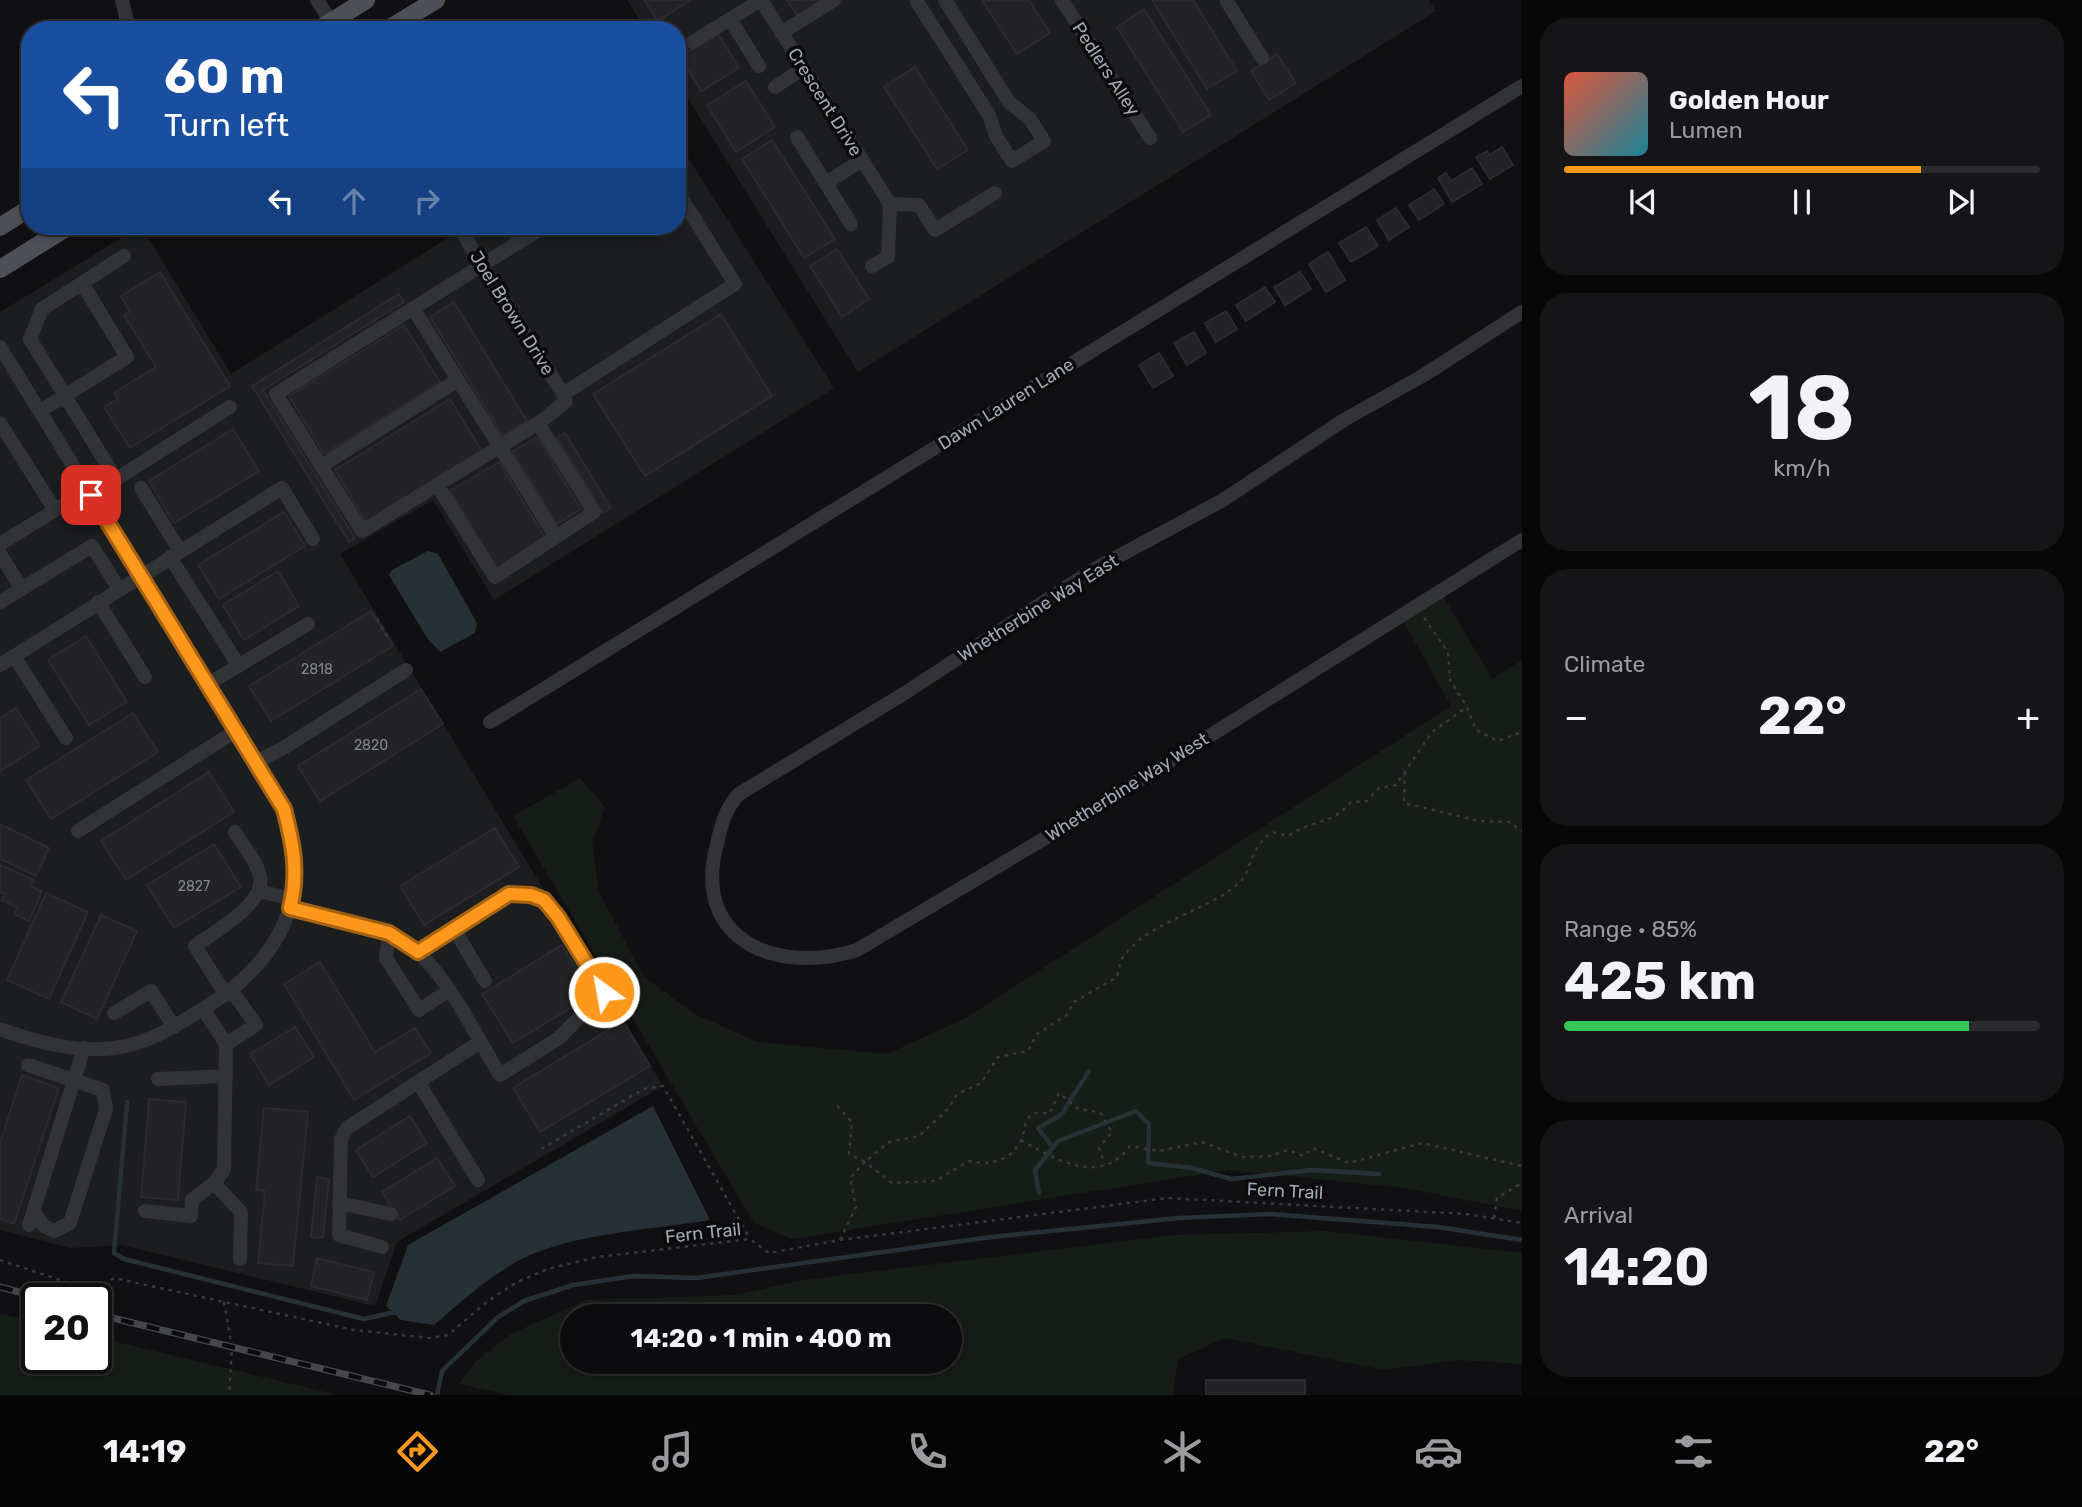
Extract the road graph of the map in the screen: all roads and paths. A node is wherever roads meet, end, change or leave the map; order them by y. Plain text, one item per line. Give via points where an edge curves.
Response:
1 (122, 0) edge
2 (317, 0) edge
3 (366, 0) edge
4 (436, 0) edge
5 (761, 0) edge
6 (834, 0) edge
7 (916, 0) edge
8 (945, 0) edge
9 (1062, 0) edge
10 (1226, 0) edge
11 (730, 19) junction
12 (127, 21) edge
13 (326, 21) edge
14 (336, 21) edge
15 (402, 21) edge
16 (781, 33) junction
17 (693, 42) dead end
18 (1262, 58) dead end
19 (759, 65) dead end
20 (804, 68) junction
21 (1522, 86) edge
22 (775, 87) dead end
23 (797, 137) dead end
24 (1150, 138) dead end
25 (862, 160) junction
26 (826, 183) junction
27 (995, 193) dead end
28 (890, 204) junction
29 (686, 206) edge
30 (21, 213) edge
31 (851, 224) dead end
32 (0, 226) edge
33 (55, 235) edge
34 (464, 235) edge
35 (530, 235) edge
36 (124, 256) dead end
37 (482, 265) junction
38 (872, 267) dead end
39 (0, 269) edge
40 (82, 283) junction
41 (413, 308) junction
42 (1522, 312) edge
43 (0, 347) edge
44 (458, 380) junction
45 (64, 396) junction
46 (564, 397) junction
47 (230, 407) dead end
48 (40, 411) junction
49 (0, 423) edge
50 (538, 423) junction
51 (500, 446) junction
52 (321, 466) junction
53 (116, 479) junction
54 (437, 485) junction
55 (141, 488) dead end
56 (90, 492) junction
57 (55, 510) junction
58 (556, 537) junction
59 (313, 539) dead end
60 (1522, 540) edge
61 (0, 544) edge
62 (0, 554) edge
63 (175, 554) junction
64 (141, 575) junction
65 (22, 589) junction
66 (118, 589) junction
67 (98, 602) junction
68 (0, 603) edge
69 (1424, 618) dead end
70 (377, 619) dead end
71 (308, 624) dead end
72 (387, 636) dead end
73 (14, 656) junction
74 (0, 665) edge
75 (239, 666) junction
76 (406, 670) dead end
77 (145, 677) dead end
78 (208, 684) junction
79 (1466, 707) junction
80 (490, 722) dead end
81 (237, 730) junction
82 (1522, 732) edge
83 (66, 738) dead end
84 (256, 762) junction
85 (1405, 772) junction
86 (78, 831) dead end
87 (1522, 831) edge
88 (235, 832) dead end
89 (258, 891) junction
90 (292, 903) junction
91 (721, 917) joint
92 (454, 929) junction
93 (389, 933) junction
94 (418, 952) junction
95 (485, 981) dead end
96 (448, 991) junction
97 (229, 993) junction
98 (203, 1009) junction
99 (114, 1013) dead end
100 (174, 1027) junction
101 (0, 1029) edge
102 (480, 1042) junction
103 (226, 1044) junction
104 (84, 1048) junction
105 (28, 1065) dead end
106 (226, 1076) junction
107 (158, 1079) dead end
108 (75, 1080) junction
109 (418, 1082) junction
110 (837, 1106) dead end
111 (1021, 1140) junction
112 (541, 1149) dead end
113 (865, 1162) junction
114 (1105, 1166) junction
115 (1522, 1166) edge
116 (478, 1180) dead end
117 (214, 1183) junction
118 (1522, 1183) edge
119 (339, 1203) junction
120 (145, 1211) dead end
121 (391, 1214) dead end
122 (1494, 1219) junction
123 (1522, 1223) edge
124 (750, 1239) junction
125 (840, 1240) junction
126 (382, 1247) dead end
127 (0, 1259) edge
128 (240, 1259) dead end
129 (224, 1302) junction
130 (229, 1395) edge

1 - 12 street
2 - 13 street
3 - 14 main road
4 - 15 main road
5 - 11 street
5 - 16 street, Crescent Drive
6 - 16 street
7 - 8 street via 989,115 1012,161 1044,141 1030,119 1009,102
9 - 24 street, Pedlers Alley
10 - 18 street
11 - 17 street
11 - 19 street
16 - 20 street, Crescent Drive
20 - 22 street
20 - 25 street, Crescent Drive
21 - 80 street, Dawn Lauren Lane
23 - 26 street
25 - 26 street
25 - 28 street, Crescent Drive
26 - 31 street
27 - 28 street via 935,230 919,205
28 - 38 street via 888,257
29 - 46 street via 735,285
30 - 32 main road
33 - 39 main road
34 - 37 street, Joel Brown Drive
35 - 37 street
36 - 40 street
37 - 41 street
37 - 46 street, Joel Brown Drive
40 - 45 street via 42,309 30,339
40 - 45 street via 127,357
41 - 44 street
41 - 52 street via 276,394
42 - 91 street, Whetherbine Way East via 1223,500 1091,572 739,794 728,806 712,865 710,883
43 - 48 street
44 - 51 street
44 - 52 street
45 - 48 street
45 - 53 street
46 - 50 street
47 - 53 street
48 - 56 street
49 - 57 street
50 - 51 street
50 - 58 street via 594,512
51 - 54 street
51 - 58 street
52 - 54 street via 362,531
53 - 56 street
54 - 58 street via 495,577
55 - 63 street
56 - 57 street
56 - 64 street
57 - 61 street
59 - 63 street via 282,488
60 - 91 street, Whetherbine Way West via 1074,821 857,950 817,960 783,957 739,937
62 - 65 street
63 - 64 street
63 - 75 street
64 - 66 street
64 - 78 street
65 - 66 street via 92,547
65 - 68 street
66 - 67 street
67 - 73 street
67 - 77 street
69 - 79 path via 1448,652 1450,680
70 - 72 path
71 - 75 street
73 - 74 street
73 - 83 street
75 - 78 street
76 - 84 street
78 - 81 street
79 - 82 path via 1476,730 1498,741
79 - 85 path via 1432,732
81 - 84 street
81 - 86 street
84 - 90 street via 284,809 293,842
85 - 87 path via 1405,803 1480,821 1509,822
85 - 113 path via 1396,785 1379,788 1367,801 1350,802 1338,817 1302,826 1288,836 1272,832 1257,843 1240,883 1198,910 1148,933 1122,958 1117,977 1074,1002 1067,1015 1037,1034 1028,1051 998,1057 981,1083 957,1094 919,1136 889,1142
88 - 89 street via 259,872
89 - 90 street
89 - 97 street via 247,908 195,946
90 - 93 street
90 - 97 street via 275,945
92 - 94 street
92 - 95 street
92 - 102 street via 509,894 544,900 604,992 559,1038 500,1075
93 - 94 street
93 - 96 street via 386,958 419,1010
94 - 96 street
96 - 102 street
97 - 98 street
97 - 103 street via 256,1025
98 - 100 street
98 - 103 street
99 - 100 street via 150,991
100 - 104 street via 131,1045
101 - 104 street via 46,1044
102 - 109 street
103 - 106 street
104 - 108 street
105 - 108 street
106 - 107 street
106 - 117 street via 223,1170
108 - 108 street via 103,1090 106,1108 70,1223 54,1231 31,1219
109 - 116 street
109 - 119 street via 347,1128 341,1139
110 - 113 path via 852,1122 849,1154
111 - 113 path via 1008,1155 986,1165 968,1161 935,1181 892,1183
111 - 114 path via 1059,1162
111 - 114 path via 1024,1121 1033,1113 1050,1113 1059,1093 1078,1110 1100,1112 1112,1132 1099,1149
112 - 124 path via 644,1089 663,1086
113 - 125 path via 850,1178 856,1207
114 - 115 path via 1122,1158 1130,1146 1159,1151 1202,1142 1243,1157 1287,1150 1303,1156 1313,1148 1349,1163 1422,1143
117 - 120 street via 192,1200 191,1216
117 - 128 street via 240,1212
118 - 122 path via 1497,1198
119 - 121 street
119 - 126 street via 339,1235
122 - 123 path, Fern Trail
122 - 125 path, Fern Trail via 1301,1203 1168,1198
124 - 125 path, Fern Trail via 769,1253
124 - 129 path, Fern Trail via 597,1257 548,1269 517,1282 447,1335 430,1338 354,1330
127 - 129 path, Fern Trail via 93,1291 114,1278
129 - 130 path via 232,1347

